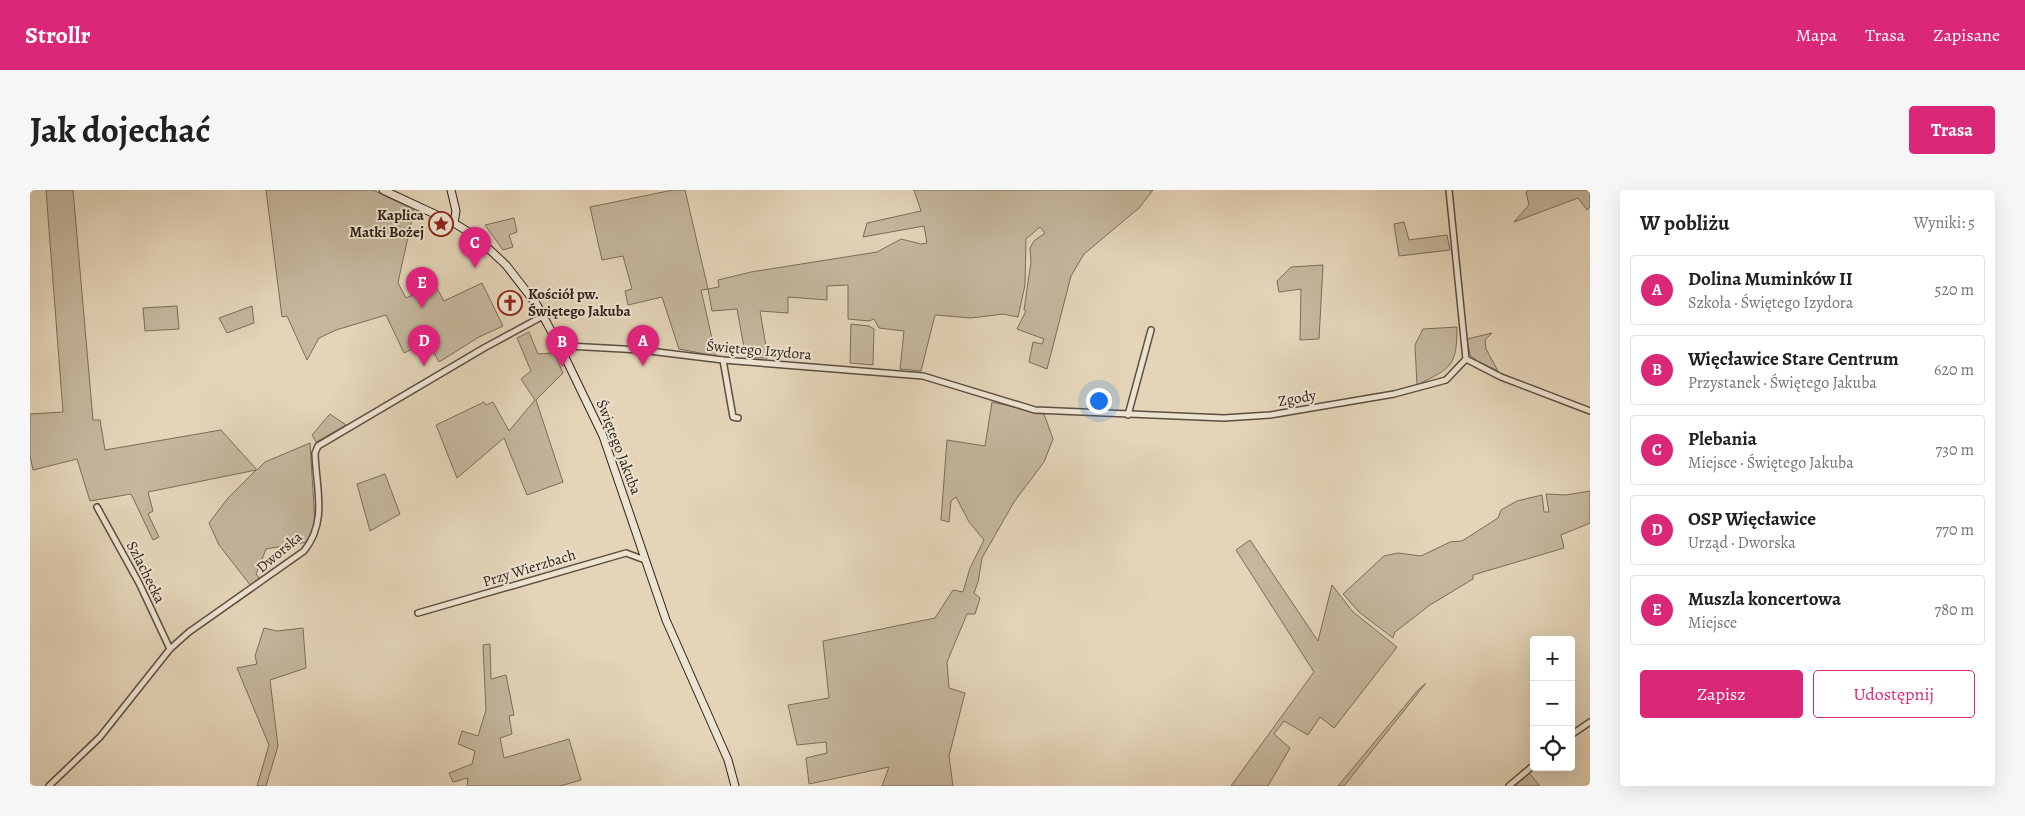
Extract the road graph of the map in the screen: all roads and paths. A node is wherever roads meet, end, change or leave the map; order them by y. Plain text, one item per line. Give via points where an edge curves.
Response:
1 (383, 190) edge
2 (451, 190) edge
3 (1449, 190) edge
4 (454, 223) junction
5 (543, 316) junction
6 (1151, 330) dead end
7 (561, 349) junction
8 (1466, 359) junction
9 (723, 360) junction
10 (955, 385) joint
11 (1590, 411) edge
12 (1128, 414) junction
13 (738, 418) dead end
14 (97, 507) dead end
15 (646, 560) junction
16 (418, 613) dead end
17 (170, 649) junction
18 (1590, 722) edge
19 (1575, 731) edge
20 (1530, 768) edge
21 (49, 786) edge
22 (735, 786) edge
23 (1509, 786) edge

1 - 4 street, Świętego Jakuba
2 - 4 street via 456,211
3 - 8 street
4 - 5 street, Świętego Jakuba via 475,236 506,265
5 - 7 street, Świętego Jakuba
5 - 17 street, Dworska via 318,446 318,527 313,540 304,551 189,632
6 - 12 street
7 - 9 street, Świętego Izydora via 568,346 632,350
7 - 15 street, Świętego Jakuba via 602,436
8 - 11 street via 1501,377
8 - 12 street, Zgody via 1456,372 1439,382 1394,394 1292,412 1224,418
9 - 10 street, Świętego Izydora via 923,376
9 - 13 street via 733,417
10 - 12 street, Zgody via 1035,410
14 - 17 street, Szlachecka via 139,583
15 - 16 street, Przy Wierzbach via 626,553
15 - 22 street, Świętego Jakuba via 666,620 728,760
17 - 21 street, Dworska via 100,737
18 - 19 street
20 - 23 street

